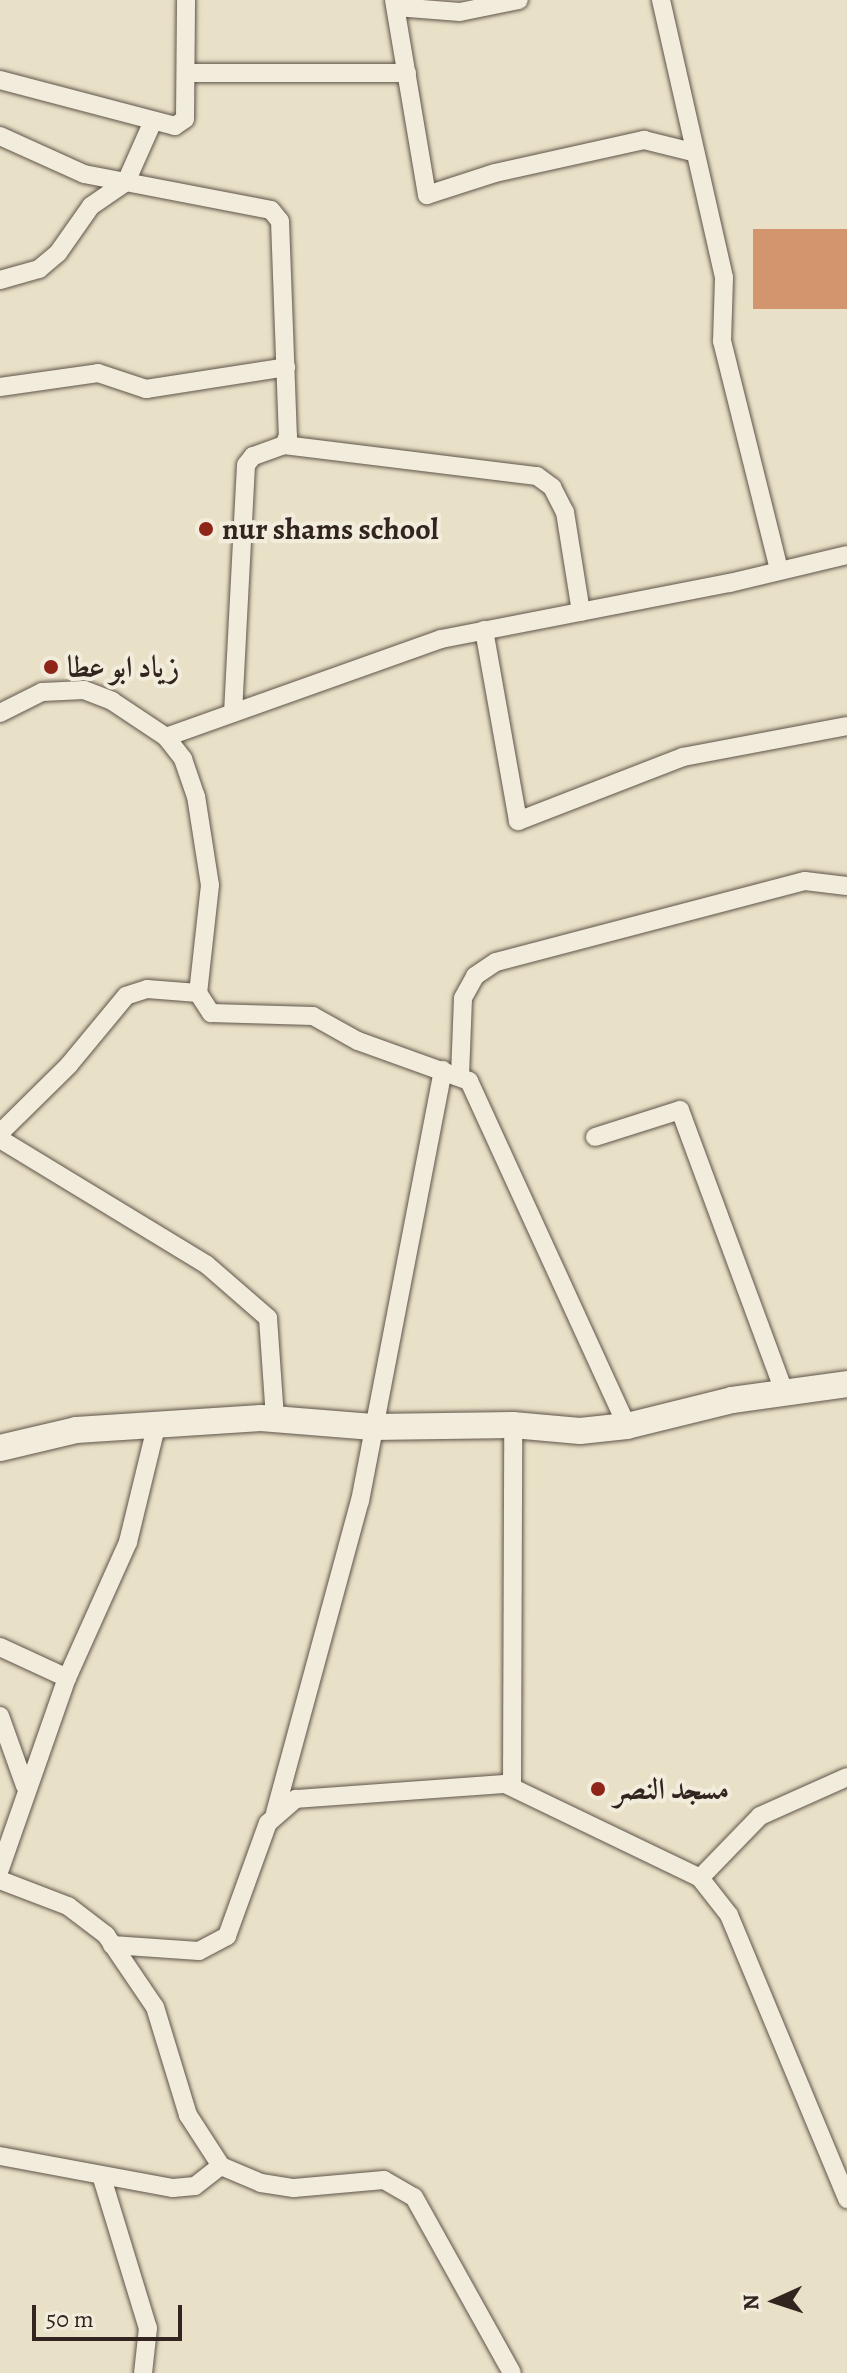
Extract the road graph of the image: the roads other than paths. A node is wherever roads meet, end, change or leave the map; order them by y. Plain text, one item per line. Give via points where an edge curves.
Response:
1 (186, 0) edge
2 (519, 0) edge
3 (661, 0) edge
4 (395, 4) edge
5 (186, 73) junction
6 (407, 73) junction
7 (0, 80) edge
8 (153, 121) junction
9 (0, 136) edge
10 (693, 152) junction
11 (126, 182) junction
12 (0, 280) edge
13 (286, 367) junction
14 (0, 387) edge
15 (284, 445) junction
16 (847, 555) edge
17 (779, 569) junction
18 (581, 612) junction
19 (484, 630) junction
20 (0, 713) edge
21 (233, 713) junction
22 (847, 726) edge
23 (166, 737) junction
24 (847, 886) edge
25 (198, 993) junction
26 (452, 1073) junction
27 (0, 1133) edge
28 (595, 1137) dead end
29 (0, 1139) edge
30 (847, 1384) edge
31 (784, 1391) junction
32 (275, 1419) junction
33 (513, 1425) junction
34 (627, 1426) junction
35 (156, 1427) junction
36 (373, 1427) junction
37 (0, 1448) edge
38 (0, 1647) edge
39 (67, 1678) junction
40 (0, 1716) edge
41 (847, 1777) edge
42 (512, 1785) junction
43 (25, 1786) junction
44 (275, 1813) junction
45 (0, 1869) edge
46 (700, 1878) junction
47 (0, 1880) edge
48 (112, 1945) junction
49 (0, 2156) edge
50 (221, 2166) junction
51 (102, 2178) junction
52 (847, 2199) edge
53 (143, 2373) edge
54 (512, 2373) edge

1 - 5 street
2 - 4 street via 460,12
3 - 10 street
4 - 6 street
5 - 6 street
5 - 8 street via 185,119 175,126
6 - 10 street via 427,195 495,173 644,140
7 - 8 street
8 - 11 street
9 - 11 street via 66,168
10 - 17 street via 724,278 722,341
11 - 12 street via 91,206 48,263 24,276
11 - 13 street via 271,210 280,221
13 - 14 street via 146,389 98,373
13 - 15 street
15 - 18 street via 537,476 558,494 565,512
15 - 21 street via 253,456 246,465
16 - 17 street
17 - 18 street
18 - 19 street
19 - 21 street via 390,655
19 - 22 street via 518,821 683,757
20 - 23 street via 42,692 84,690 112,701
21 - 23 street
23 - 25 street via 189,772 208,855 210,915
24 - 26 street via 805,881 496,962 475,976 463,998
25 - 26 street via 211,1013 304,1014 358,1041
25 - 27 street via 147,989 126,996 69,1065
26 - 34 street via 475,1088 543,1235 585,1343
26 - 36 street
28 - 31 street via 680,1110
29 - 32 street via 207,1265 268,1318
30 - 31 street
31 - 34 street
32 - 35 street
32 - 36 street
33 - 34 street via 580,1431
33 - 36 street
33 - 42 street
35 - 37 street via 76,1430
35 - 39 street via 128,1542
36 - 44 street via 360,1501
38 - 39 street
39 - 43 street
40 - 43 street
41 - 46 street via 760,1816
42 - 44 street via 309,1797
42 - 46 street
43 - 45 street
44 - 48 street via 227,1936 199,1951
46 - 52 street via 729,1915
47 - 48 street via 84,1915
48 - 50 street via 155,2007 188,2115
49 - 51 street
50 - 51 street via 195,2186
50 - 54 street via 261,2183 294,2188 384,2180 402,2186 426,2211
51 - 53 street via 148,2328

